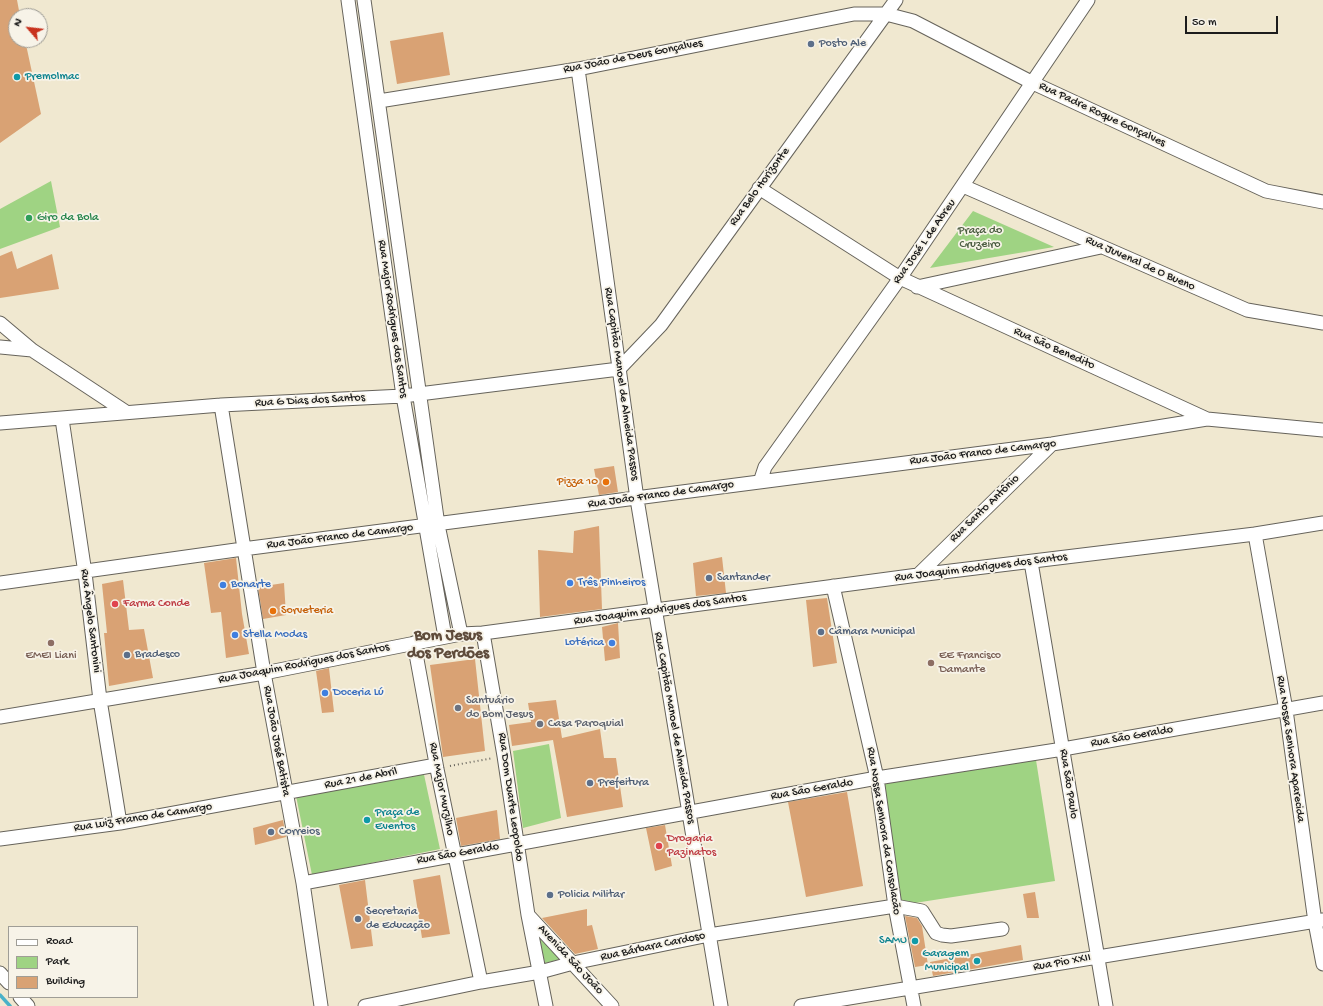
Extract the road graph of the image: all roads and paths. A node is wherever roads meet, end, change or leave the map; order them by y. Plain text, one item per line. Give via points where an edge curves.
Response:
1 (348, 0) edge
2 (364, 0) edge
3 (896, 0) edge
4 (1088, 0) edge
5 (886, 14) junction
6 (368, 30) junction
7 (353, 31) junction
8 (578, 69) junction
9 (1033, 83) junction
10 (379, 100) junction
11 (963, 186) junction
12 (760, 188) junction
13 (1323, 202) edge
14 (1101, 247) junction
15 (900, 278) junction
16 (918, 287) junction
17 (0, 323) edge
18 (1323, 323) edge
19 (0, 347) edge
20 (32, 350) junction
21 (619, 369) junction
22 (420, 394) junction
23 (403, 396) junction
24 (221, 405) junction
25 (126, 412) junction
26 (62, 419) junction
27 (1207, 419) junction
28 (0, 423) edge
29 (1323, 430) edge
30 (1052, 444) junction
31 (760, 482) junction
32 (637, 499) junction
33 (1323, 523) edge
34 (433, 525) junction
35 (1256, 534) junction
36 (243, 550) junction
37 (1031, 562) junction
38 (85, 573) junction
39 (918, 575) junction
40 (0, 583) edge
41 (833, 586) junction
42 (654, 610) junction
43 (483, 633) junction
44 (461, 634) junction
45 (445, 637) junction
46 (414, 643) junction
47 (264, 673) junction
48 (100, 700) junction
49 (1323, 703) edge
50 (1286, 710) junction
51 (0, 717) edge
52 (1062, 749) junction
53 (504, 756) junction
54 (436, 767) junction
55 (877, 778) junction
56 (285, 794) junction
57 (688, 812) junction
58 (120, 823) junction
59 (0, 840) edge
60 (516, 844) junction
61 (454, 855) junction
62 (303, 883) junction
63 (895, 906) junction
64 (528, 914) junction
65 (1319, 921) edge
66 (1002, 929) dead end
67 (709, 935) junction
68 (1097, 957) junction
69 (573, 963) junction
70 (1323, 964) edge
71 (540, 972) junction
72 (0, 973) edge
73 (8, 982) edge
74 (481, 982) junction
75 (911, 988) junction
76 (21, 998) edge
77 (28, 1006) edge
78 (321, 1006) edge
79 (365, 1006) edge
80 (546, 1006) edge
81 (612, 1006) edge
82 (721, 1006) edge
83 (801, 1006) edge
84 (914, 1006) edge
85 (1106, 1006) edge

1 - 7 street, Rua Major Rodrigues dos Santos
2 - 6 street, Rua Major Rodrigues dos Santos
3 - 5 street, Rua Belo Horizonte
4 - 9 street, Rua José L de Abreu
5 - 8 street, Rua João de Deus Gonçalves via 854,14
5 - 9 street, Rua Padre Roque Gonçalves via 914,21
5 - 12 street, Rua Belo Horizonte
6 - 7 street
6 - 10 street, Rua Major Rodrigues dos Santos
7 - 23 street, Rua Major Rodrigues dos Santos
8 - 10 street, Rua João de Deus Gonçalves
8 - 21 street, Rua Capitão Manoel de Almeida Passos
9 - 11 street, Rua José L de Abreu
9 - 13 street, Rua Padre Roque Gonçalves via 1266,191
10 - 22 street, Rua Major Rodrigues dos Santos
11 - 14 street, Rua Juvenal de O Bueno
11 - 15 street, Rua José L de Abreu
12 - 15 street
12 - 21 street, Rua Belo Horizonte via 661,325
14 - 16 street
14 - 18 street, Rua Juvenal de O Bueno via 1247,310
15 - 16 street, Rua São Benedito
15 - 31 street, Rua José L de Abreu via 765,467
16 - 27 street, Rua São Benedito
17 - 20 street
19 - 20 street
20 - 25 street
21 - 22 street, Rua G Dias dos Santos
21 - 32 street, Rua Capitão Manoel de Almeida Passos
22 - 23 street, Rua G Dias dos Santos
22 - 34 street, Rua Major Rodrigues dos Santos
23 - 24 street, Rua G Dias dos Santos
23 - 34 street, Rua Major Rodrigues dos Santos
24 - 25 street, Rua G Dias dos Santos
24 - 36 street, Rua João José Batista
25 - 26 street, Rua G Dias dos Santos
26 - 28 street, Rua G Dias dos Santos
26 - 38 street, Rua Ângelo Santonini
27 - 29 street, Rua João Franco de Camargo
27 - 30 street, Rua João Franco de Camargo
30 - 31 street, Rua João Franco de Camargo
30 - 39 street, Rua Santo Antônio
31 - 32 street, Rua João Franco de Camargo
32 - 34 street, Rua João Franco de Camargo
32 - 42 street, Rua Capitão Manoel de Almeida Passos
33 - 35 street, Rua Joaquim Rodrigues dos Santos
34 - 36 street, Rua João Franco de Camargo
34 - 44 street, Rua Major Rodrigues dos Santos
34 - 45 street, Rua Major Rodrigues dos Santos
35 - 37 street, Rua Joaquim Rodrigues dos Santos
35 - 50 street, Rua Nossa Senhora Aparecida
36 - 38 street, Rua João Franco de Camargo
36 - 47 street, Rua João José Batista
37 - 39 street, Rua Joaquim Rodrigues dos Santos
37 - 52 street, Rua São Paulo
38 - 40 street, Rua João Franco de Camargo
38 - 48 street, Rua Ângelo Santonini
39 - 41 street, Rua Joaquim Rodrigues dos Santos
41 - 42 street, Rua Joaquim Rodrigues dos Santos
41 - 55 street, Rua Nossa Senhora da Consolacão
42 - 43 street, Rua Joaquim Rodrigues dos Santos
42 - 57 street, Rua Capitão Manoel de Almeida Passos
43 - 44 street, Rua Joaquim Rodrigues dos Santos
43 - 53 street, Rua Dom Duarte Leopoldo
44 - 45 street, Rua Joaquim Rodrigues dos Santos
45 - 46 street, Rua Joaquim Rodrigues dos Santos
46 - 47 street, Rua Joaquim Rodrigues dos Santos
46 - 54 street, Rua Major Murzilho
47 - 48 street, Rua Joaquim Rodrigues dos Santos
47 - 56 street, Rua João José Batista
48 - 51 street, Rua Joaquim Rodrigues dos Santos
48 - 58 street, Rua Ângelo Santonini
49 - 50 street, Rua São Geraldo
50 - 52 street, Rua São Geraldo
50 - 65 street, Rua Nossa Senhora Aparecida
52 - 55 street, Rua São Geraldo
52 - 68 street, Rua São Paulo
53 - 54 path
53 - 60 street, Rua Dom Duarte Leopoldo
54 - 56 street, Rua 21 de Abril
54 - 61 street, Rua Major Murzilho
55 - 57 street, Rua São Geraldo
55 - 63 street, Rua Nossa Senhora da Consolacão
56 - 58 street, Rua Luiz Franco de Camargo
56 - 62 street, Rua João José Batista
57 - 60 street, Rua São Geraldo
57 - 67 street, Rua Capitão Manoel de Almeida Passos
58 - 59 street, Rua Luiz Franco de Camargo
60 - 61 street, Rua São Geraldo
60 - 64 street, Rua Dom Duarte Leopoldo
61 - 62 street, Rua São Geraldo
61 - 74 street, Rua Major Murzilho
62 - 78 street, Rua João José Batista
63 - 66 street, Rua Bárbara Cardoso via 922,911 936,932 942,935
63 - 67 street, Rua Bárbara Cardoso
63 - 75 street, Rua Nossa Senhora da Consolacão
64 - 69 street, Avenida São João
64 - 71 street, Rua Dom Duarte Leopoldo
65 - 68 street, Rua Pio XXII
65 - 70 street, Rua Nossa Senhora Aparecida
67 - 69 street, Rua Bárbara Cardoso
67 - 82 street, Rua Capitão Manoel de Almeida Passos
68 - 75 street, Rua Pio XXII
68 - 85 street, Rua São Paulo
69 - 71 street, Rua Bárbara Cardoso
69 - 81 street, Avenida São João
71 - 74 street, Rua Bárbara Cardoso
71 - 80 street, Rua Dom Duarte Leopoldo
72 - 73 street
74 - 79 street, Rua Bárbara Cardoso
75 - 83 street, Rua Pio XXII
75 - 84 street, Rua Nossa Senhora da Consolacão
76 - 77 street

